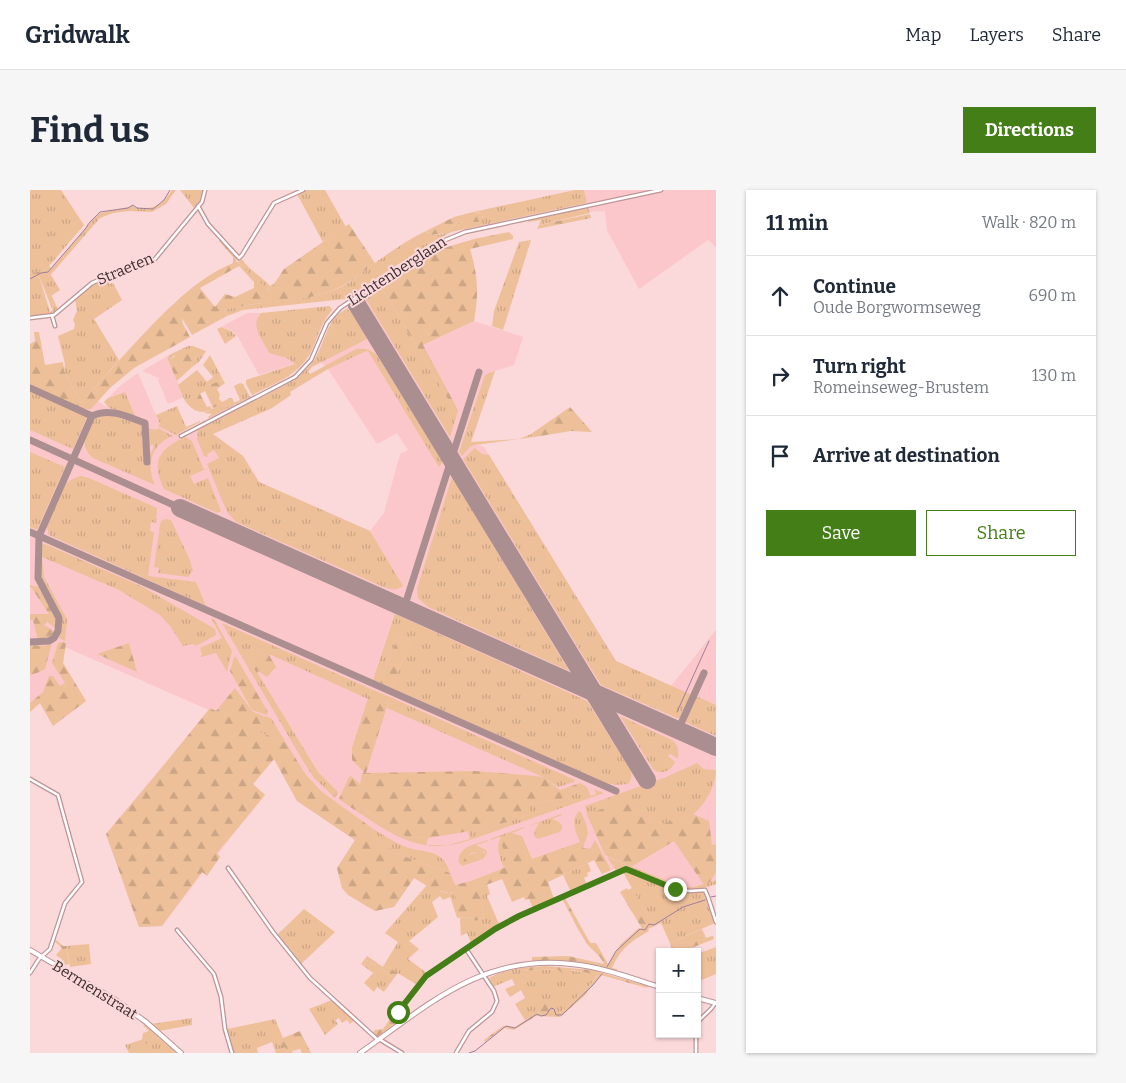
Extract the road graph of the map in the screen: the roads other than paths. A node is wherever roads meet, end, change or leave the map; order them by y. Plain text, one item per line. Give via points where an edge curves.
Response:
1 (205, 190) edge
2 (303, 190) edge
3 (661, 190) edge
4 (198, 206) junction
5 (52, 316) junction
6 (30, 318) edge
7 (55, 326) dead end
8 (181, 436) dead end
9 (30, 779) edge
10 (228, 868) dead end
11 (716, 922) edge
12 (177, 930) dead end
13 (466, 949) junction
14 (30, 950) edge
15 (41, 956) junction
16 (30, 972) edge
17 (482, 975) junction
18 (656, 986) edge
19 (701, 999) edge
20 (716, 1003) edge
21 (701, 1018) edge
22 (401, 1024) junction
23 (696, 1038) edge
24 (379, 1040) junction
25 (181, 1053) edge
26 (232, 1053) edge
27 (360, 1053) edge
28 (402, 1053) edge
29 (456, 1053) edge
30 (696, 1053) edge

1 - 4 street, Straeten via 204,199
2 - 4 street via 274,203 239,258 208,224
3 - 8 street, Lichtenberglaan via 465,232 438,243 340,308 327,323 311,360 295,377
4 - 5 street, Straeten via 155,259 92,283
5 - 6 street
5 - 7 street
9 - 15 street via 58,795 82,882 65,903 52,944
10 - 24 street via 310,978
11 - 13 street via 705,890 679,890 626,869 509,921
12 - 26 street via 214,974
13 - 17 street
13 - 22 street via 423,980 397,1014
14 - 15 main road, Bermenstraat
15 - 16 street
15 - 25 main road, Bermenstraat via 114,999
17 - 18 main road via 525,964 566,964 598,969
17 - 22 main road via 450,990
17 - 29 street via 496,996 495,1008 469,1031
19 - 20 main road
20 - 21 street
22 - 24 main road
23 - 30 street
24 - 27 main road
24 - 28 street

